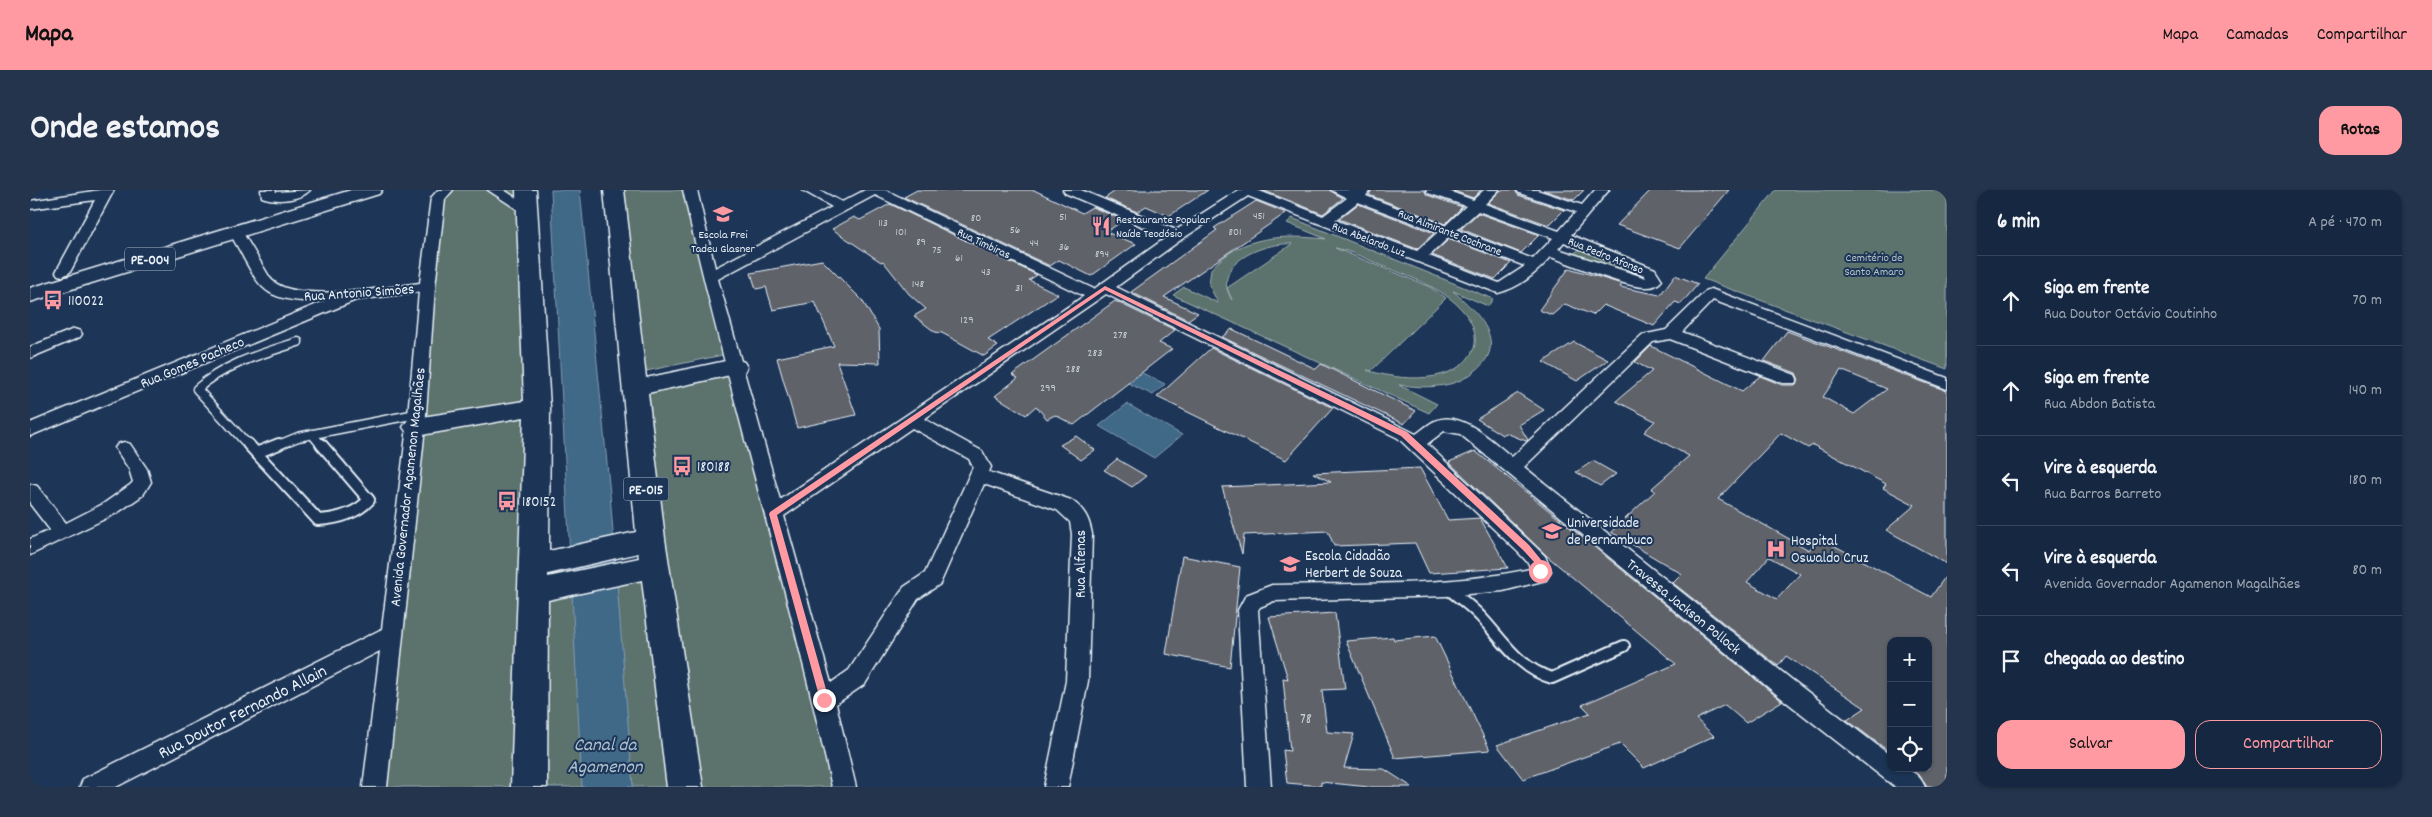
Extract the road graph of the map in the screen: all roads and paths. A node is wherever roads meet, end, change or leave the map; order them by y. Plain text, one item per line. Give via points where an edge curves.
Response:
1 (303, 190) edge
2 (346, 190) edge
3 (372, 190) edge
4 (446, 190) edge
5 (495, 190) edge
6 (614, 190) edge
7 (690, 190) edge
8 (809, 190) edge
9 (874, 190) edge
10 (1070, 190) edge
11 (1247, 190) edge
12 (1338, 190) edge
13 (1434, 190) edge
14 (1492, 190) edge
15 (1524, 190) edge
16 (1602, 190) edge
17 (105, 193) edge
18 (274, 193) edge
19 (1360, 193) edge
20 (527, 200) edge
21 (30, 205) edge
22 (1476, 206) junction
23 (841, 207) junction
24 (1583, 210) junction
25 (1324, 222) junction
26 (239, 226) junction
27 (1448, 232) junction
28 (1177, 236) junction
29 (1561, 236) junction
30 (1549, 251) junction
31 (1418, 258) junction
32 (1534, 264) junction
33 (63, 272) junction
34 (710, 276) junction
35 (30, 282) edge
36 (427, 287) junction
37 (1491, 287) joint
38 (1100, 292) junction
39 (30, 295) edge
40 (354, 295) junction
41 (74, 334) dead end
42 (1671, 334) junction
43 (298, 342) dead end
44 (30, 353) edge
45 (734, 360) junction
46 (1789, 379) dead end
47 (633, 381) junction
48 (1947, 384) edge
49 (536, 400) junction
50 (910, 419) junction
51 (416, 421) junction
52 (30, 430) edge
53 (312, 434) junction
54 (1410, 439) junction
55 (124, 448) dead end
56 (256, 453) junction
57 (1512, 468) junction
58 (978, 475) junction
59 (30, 491) edge
60 (773, 514) junction
61 (62, 532) junction
62 (30, 548) edge
63 (642, 555) junction
64 (542, 577) junction
65 (1446, 588) junction
66 (391, 635) junction
67 (1624, 646) dead end
68 (824, 700) junction
69 (92, 787) edge
70 (375, 787) edge
71 (529, 787) edge
72 (685, 787) edge
73 (844, 787) edge
74 (1056, 787) edge
75 (1259, 787) edge
76 (1913, 787) edge

1 - 18 street
2 - 26 main road, PE-004
3 - 26 main road, PE-004
4 - 36 street, Avenida Governador Agamenon Magalhães via 438,198
5 - 20 street
6 - 47 main road, PE-015
7 - 34 street
8 - 23 street
9 - 23 street
9 - 38 street, Rua Timbiras
10 - 28 street
11 - 25 street, Rua Abelardo Luz
11 - 28 street
12 - 19 street, Rua Almirante Cochrane
13 - 22 street
14 - 22 street
15 - 24 street
16 - 24 street, Rua Pedro Afonso
17 - 21 street
17 - 33 street
19 - 25 street
19 - 27 street, Rua Almirante Cochrane
20 - 49 main road
22 - 27 street
22 - 29 street
23 - 34 street
24 - 29 street, Rua Pedro Afonso
25 - 31 street, Rua Abelardo Luz
26 - 33 main road, PE-004
26 - 39 main road, PE-004
26 - 40 street, Rua Antonio Simões via 270,288 297,297
27 - 31 street
27 - 32 street, Rua Almirante Cochrane
28 - 38 street
29 - 30 street, Rua Pedro Afonso
29 - 30 street, Rua Pedro Afonso via 1650,272 1654,280 1648,283 1636,281
30 - 32 street, Rua Pedro Afonso
31 - 37 street, Rua Abelardo Luz
32 - 37 street, Rua Pedro Afonso via 1510,286
33 - 35 main road, PE-004
34 - 45 street
36 - 40 street, Rua Antonio Simões
36 - 51 street, Avenida Governador Agamenon Magalhães
38 - 50 street
38 - 54 street, Rua Timbiras
40 - 52 street, Rua Gomes Pacheco
41 - 44 street
42 - 46 street
42 - 48 street via 1713,294
42 - 57 street via 1648,338
43 - 56 lane via 276,348 207,379 198,389
45 - 47 main road
45 - 60 street
47 - 63 main road, PE-015
49 - 51 main road
49 - 64 main road
50 - 58 street via 976,455 982,467
50 - 60 street
51 - 53 lane
51 - 66 street, Avenida Governador Agamenon Magalhães
53 - 56 lane via 285,440
53 - 56 lane via 369,500 364,506 330,520 318,520
54 - 57 street, Travessa Jackson Pollock via 1441,424 1457,426
54 - 65 street, Rua Timbiras via 1541,566 1539,575 1529,578
55 - 61 street via 141,475 142,481 135,493
57 - 76 street, Travessa Jackson Pollock
58 - 68 street via 932,578 911,593 857,677
58 - 74 street, Rua Alfenas via 1064,505 1080,521 1077,681
59 - 61 street
60 - 68 street
61 - 62 street
63 - 64 main road
63 - 72 main road, PE-015
64 - 71 main road
65 - 67 lane via 1478,614 1524,665 1541,676 1552,678
65 - 75 street via 1272,593 1253,601 1248,610
66 - 69 street, Rua Doutor Fernando Allain
66 - 70 street, Avenida Governador Agamenon Magalhães
68 - 73 street

